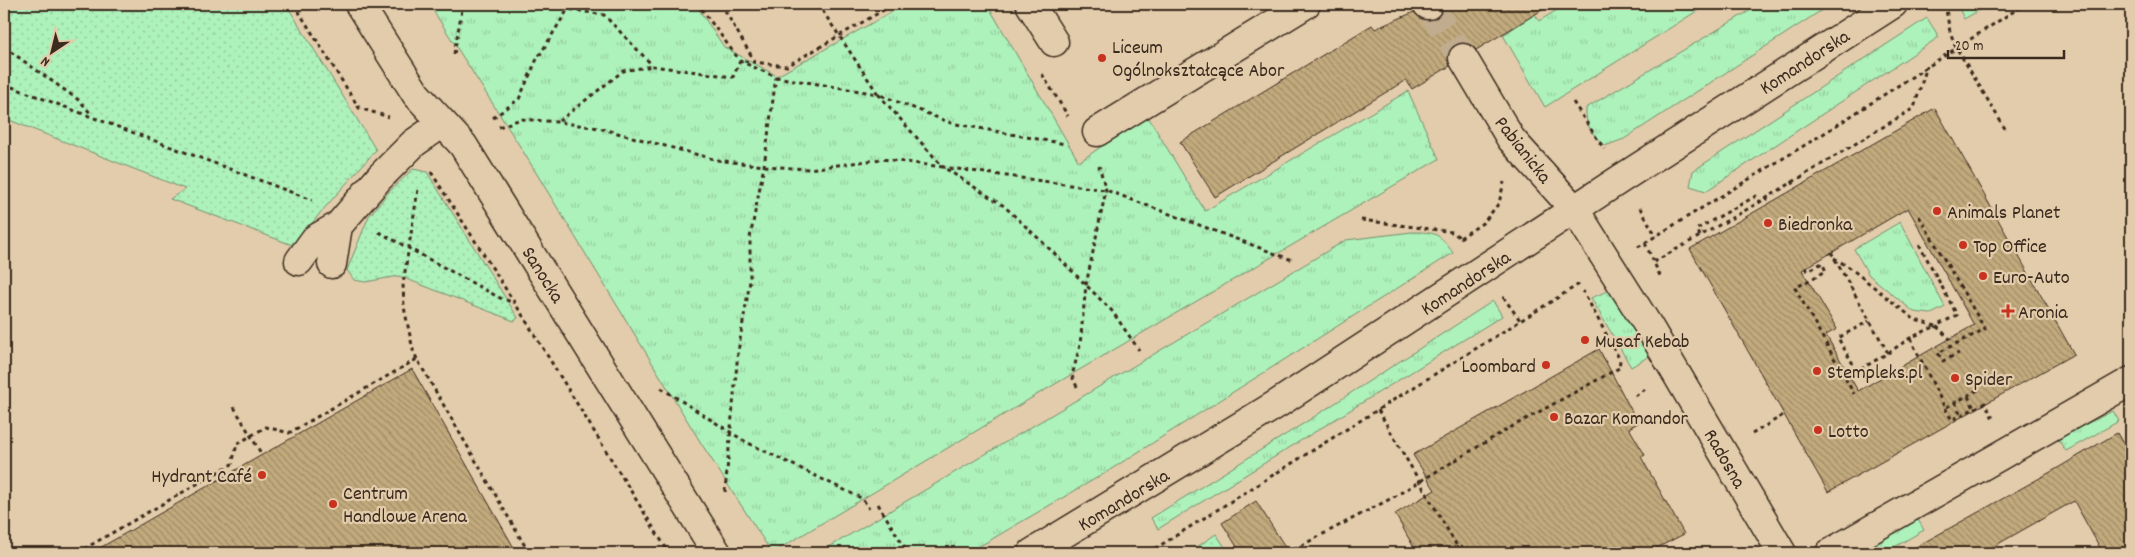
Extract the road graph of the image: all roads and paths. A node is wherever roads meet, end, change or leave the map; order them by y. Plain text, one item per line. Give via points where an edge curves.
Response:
1 (294, 4) edge
2 (359, 4) edge
3 (463, 4) edge
4 (555, 4) edge
5 (695, 4) edge
6 (721, 4) edge
7 (818, 4) edge
8 (894, 4) edge
9 (1030, 4) edge
10 (1306, 4) edge
11 (1893, 4) edge
12 (1945, 4) edge
13 (2025, 4) edge
14 (568, 9) junction
15 (838, 37) junction
16 (1054, 42) dead end
17 (4, 47) edge
18 (1956, 47) junction
19 (454, 54) dead end
20 (1463, 58) tunnel mouth
21 (740, 60) junction
22 (755, 62) junction
23 (1927, 65) junction
24 (653, 66) junction
25 (1040, 72) dead end
26 (776, 77) junction
27 (4, 84) edge
28 (878, 94) junction
29 (1573, 102) dead end
30 (94, 117) junction
31 (494, 118) dead end
32 (558, 122) junction
33 (1072, 122) dead end
34 (443, 123) junction
35 (499, 127) dead end
36 (1097, 132) dead end
37 (2007, 132) dead end
38 (1068, 144) dead end
39 (420, 153) junction
40 (1607, 154) dead end
41 (764, 166) junction
42 (943, 167) junction
43 (1504, 178) dead end
44 (1792, 181) junction
45 (1796, 188) dead end
46 (1106, 190) junction
47 (1766, 197) junction
48 (317, 202) dead end
49 (1760, 202) junction
50 (1638, 203) dead end
51 (1769, 203) dead end
52 (1576, 210) junction
53 (1919, 216) dead end
54 (1361, 220) dead end
55 (338, 226) junction
56 (374, 229) dead end
57 (1656, 236) junction
58 (1700, 236) junction
59 (1460, 238) junction
60 (1918, 242) dead end
61 (1645, 243) junction
62 (408, 246) junction
63 (1466, 246) dead end
64 (1632, 251) dead end
65 (1831, 252) dead end
66 (1834, 258) junction
67 (1292, 260) dead end
68 (299, 261) dead end
69 (332, 264) dead end
70 (1805, 268) dead end
71 (1584, 281) dead end
72 (1579, 284) junction
73 (1086, 285) junction
74 (1499, 293) dead end
75 (513, 302) junction
76 (1520, 320) junction
77 (1869, 321) junction
78 (1936, 326) junction
79 (1910, 338) junction
80 (1950, 339) dead end
81 (1139, 350) dead end
82 (1888, 353) junction
83 (1959, 353) dead end
84 (417, 359) junction
85 (1857, 371) junction
86 (1849, 376) dead end
87 (2131, 381) edge
88 (1077, 387) dead end
89 (661, 388) dead end
90 (1978, 390) dead end
91 (1854, 394) dead end
92 (1968, 396) junction
93 (1955, 402) junction
94 (1985, 405) dead end
95 (234, 407) dead end
96 (1945, 408) junction
97 (1974, 408) junction
98 (1378, 410) junction
99 (1785, 414) dead end
100 (1962, 415) junction
101 (730, 431) junction
102 (1751, 435) dead end
103 (251, 436) junction
104 (262, 456) dead end
105 (1419, 480) junction
106 (725, 492) dead end
107 (878, 504) dead end
108 (869, 509) dead end
109 (77, 553) edge
110 (529, 553) edge
111 (669, 553) edge
112 (717, 553) edge
113 (908, 553) edge
114 (1032, 553) edge
115 (1148, 553) edge
116 (1287, 553) edge
117 (1461, 553) edge
118 (1782, 553) edge
119 (1830, 553) edge

1 - 39 path via 359,108 398,119
2 - 34 street, Sanocka via 416,94
3 - 19 path
4 - 14 path
5 - 21 path
6 - 22 path
7 - 15 path
8 - 15 path
9 - 16 street
10 - 36 street
11 - 52 street, Komandorska
12 - 18 path
13 - 18 path
14 - 24 path via 604,15
14 - 31 path via 536,61 519,99
15 - 22 path via 787,66
15 - 28 path
17 - 30 path via 80,101
18 - 23 path
18 - 37 path
20 - 52 street, Pabianicka via 1511,139
21 - 22 path
21 - 24 path via 733,77
21 - 26 path
23 - 44 path via 1914,108
23 - 57 path via 1823,134
24 - 32 path via 623,71
25 - 33 path
26 - 28 path
26 - 41 path
27 - 30 path
28 - 38 path via 951,123
28 - 42 path
29 - 40 path
30 - 48 path
32 - 35 path via 521,119
32 - 41 path via 598,128 717,160
34 - 39 street
34 - 112 street, Sanocka via 463,144
39 - 55 street via 380,176
39 - 62 path via 420,177
39 - 75 path
41 - 42 path via 809,169 882,160
41 - 101 path via 750,238 750,281 738,352
42 - 46 path
42 - 73 path via 1004,206
43 - 59 path via 1500,203 1484,222
44 - 45 path
44 - 47 path
46 - 67 path
46 - 73 path
47 - 49 path
47 - 51 path
49 - 58 path
49 - 58 path via 1756,196 1697,229
50 - 57 path
52 - 114 street, Komandorska via 1278,404
52 - 118 street, Radosna
53 - 83 path via 1985,329 1938,353 1943,361
54 - 59 path via 1453,232
55 - 68 street via 315,239
55 - 69 street
56 - 62 path
57 - 61 path
58 - 61 path via 1654,262
59 - 63 path
60 - 78 path via 1958,315
61 - 64 path
62 - 75 path via 500,298
62 - 84 path via 403,284 404,307
65 - 66 path
66 - 77 path
66 - 78 path via 1915,320
70 - 91 path via 1808,271 1822,263 1826,271 1795,288
71 - 72 path
72 - 76 path
72 - 105 path via 1620,360 1619,368
73 - 81 path via 1112,311
73 - 88 path via 1081,338 1072,376
74 - 76 path
75 - 111 path
76 - 98 path
77 - 82 path
77 - 85 path via 1838,338
78 - 79 path
78 - 80 path
79 - 82 path
79 - 96 path
82 - 85 path
84 - 103 path via 289,433 266,427
84 - 110 path
85 - 86 path
87 - 119 street
89 - 101 path
90 - 92 path
92 - 93 path
92 - 97 path
93 - 96 path
93 - 100 path
94 - 97 path
95 - 103 path
96 - 100 path via 1952,420
97 - 100 path
98 - 105 path
98 - 115 path
99 - 102 path
101 - 106 path
101 - 108 path via 771,455 863,499
103 - 104 path
103 - 109 path via 237,444 232,464
105 - 116 path
105 - 117 path
107 - 113 path

